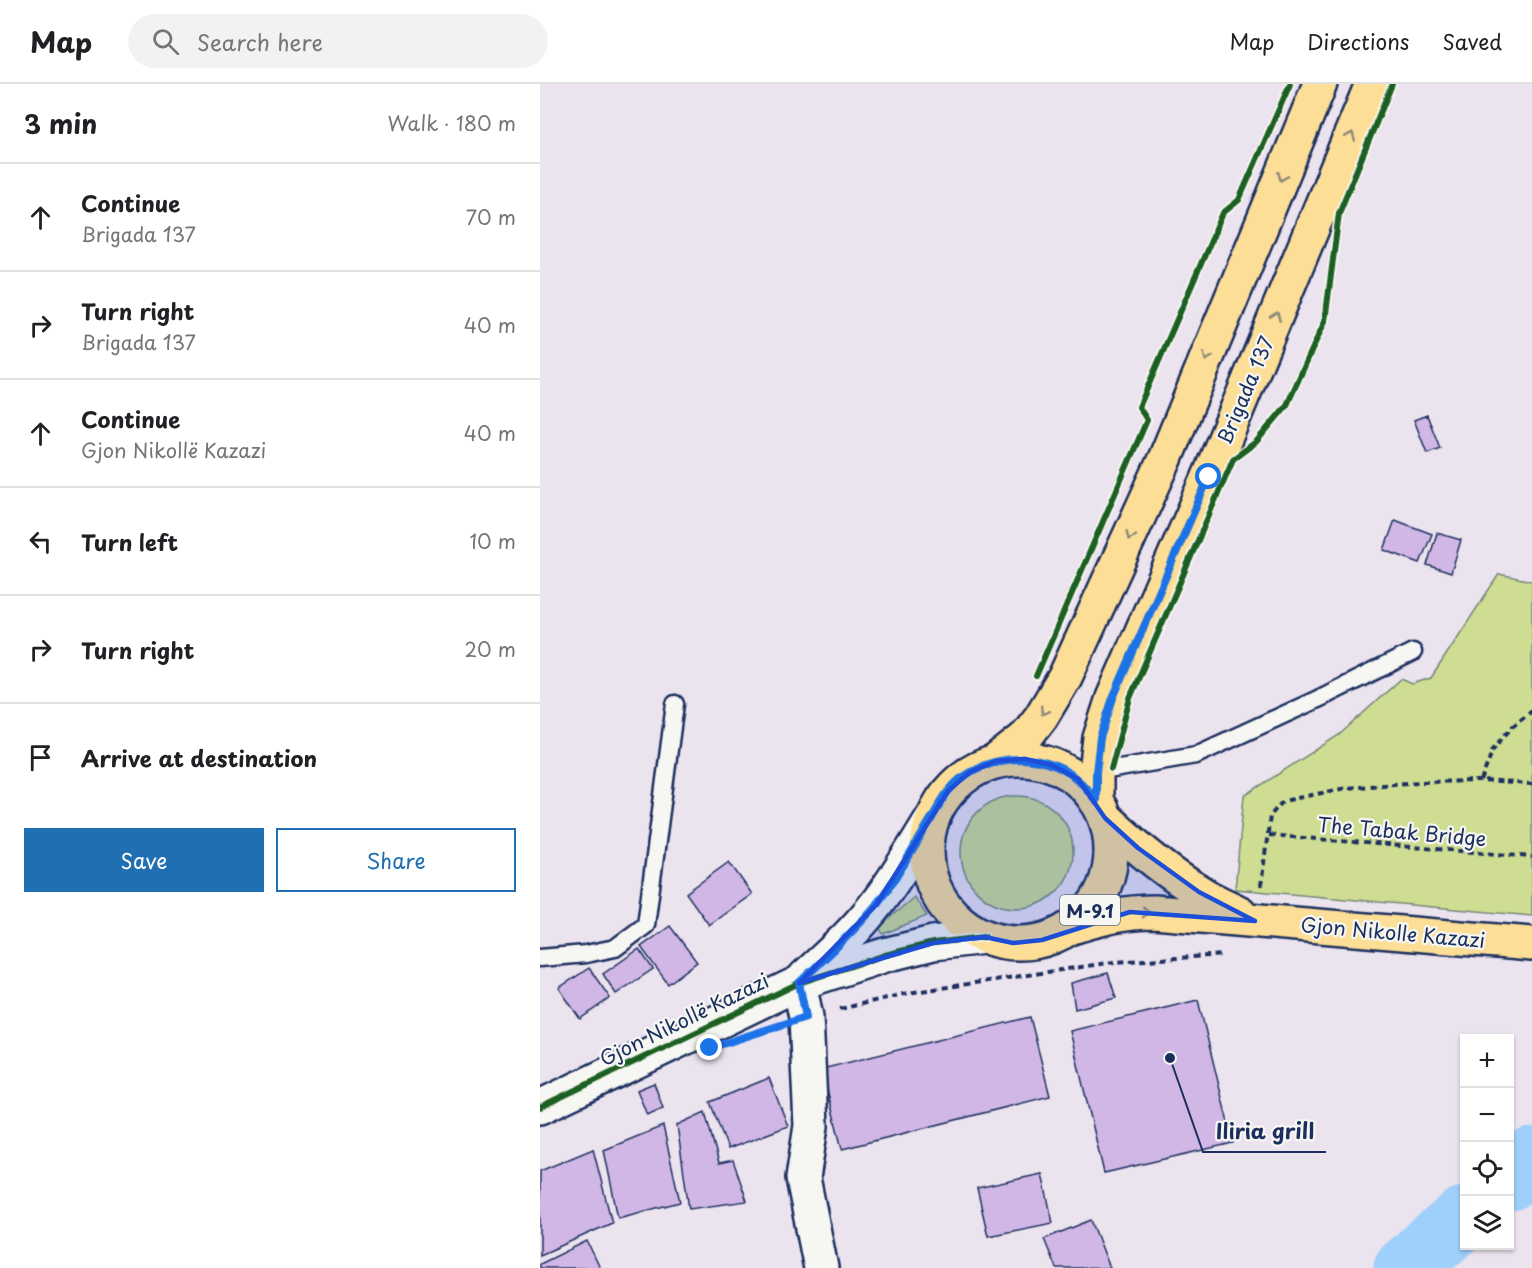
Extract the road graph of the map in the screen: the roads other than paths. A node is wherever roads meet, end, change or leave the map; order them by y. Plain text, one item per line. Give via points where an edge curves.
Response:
1 (1320, 84) edge
2 (1372, 84) edge
3 (1413, 652) dead end
4 (675, 704) dead end
5 (996, 761) junction
6 (1099, 797) junction
7 (933, 817) junction
8 (1259, 911) junction
9 (1069, 929) junction
10 (985, 937) junction
11 (1532, 944) edge
12 (540, 958) edge
13 (799, 983) junction
14 (540, 1107) edge
15 (821, 1268) edge

1 -> 5 main road, Brigada 137 / M-9.1 via 1165,459 1065,678 1024,739
6 -> 2 main road, Brigada 137 / M-9.1 via 1100,738 1113,698
3 - 6 lane
4 - 12 lane via 646,925 615,948
5 - 6 main road, Brigada 137 / M-9.1 via 1025,759 1052,765 1078,779
5 - 7 main road, Brigada 137 / M-9.1 via 970,772 948,791
6 - 8 main road, M-9.1 via 1138,848 1175,876 1199,892
6 - 9 main road, Brigada 137 / M-9.1 via 1111,848 1107,880 1092,908
7 - 10 main road, Brigada 137 / M-9.1 via 926,845 929,874 941,900 960,922
7 - 13 street, Gjon Nikollë Kazazi via 876,905
9 -> 8 main road, M-9.1 via 1130,912
8 - 11 main road, Gjon Nikolle Kazazi / M-9.1
9 - 10 main road, Brigada 137 / M-9.1 via 1042,940 1013,943
10 - 13 street, Gjon Nikollë Kazazi via 933,943
13 - 14 street, Gjon Nikollë Kazazi
13 - 15 street via 806,1017 811,1126 802,1178

